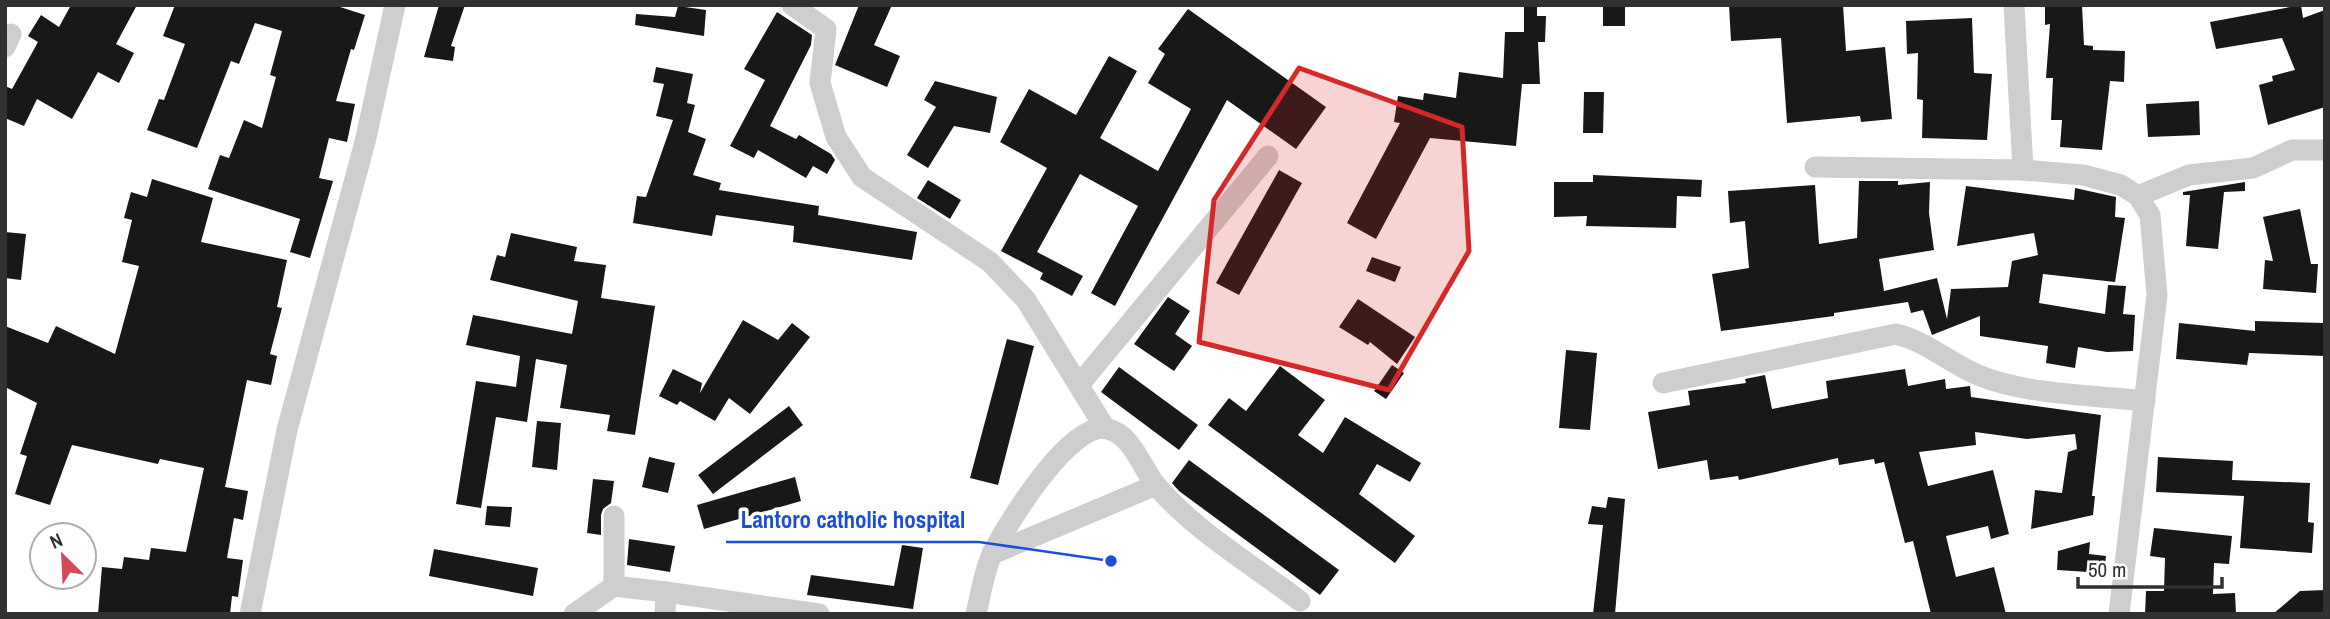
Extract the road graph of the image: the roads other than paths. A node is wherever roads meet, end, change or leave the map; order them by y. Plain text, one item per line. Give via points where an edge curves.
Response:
1 (395, 5) edge
2 (792, 5) edge
3 (2014, 5) edge
4 (2325, 150) edge
5 (1268, 156) dead end
6 (1815, 167) dead end
7 (2023, 170) junction
8 (2138, 196) junction
9 (1663, 383) dead end
10 (1079, 385) junction
11 (2145, 401) junction
12 (1105, 428) junction
13 (1156, 485) junction
14 (614, 516) dead end
15 (992, 554) junction
16 (614, 586) junction
17 (666, 592) junction
18 (1300, 601) dead end
19 (250, 614) edge
20 (574, 614) edge
21 (665, 614) edge
22 (819, 614) edge
23 (976, 614) edge
24 (2119, 614) edge

1 - 19 street via 365,142 287,430
2 - 10 street via 826,29 820,83 836,137 862,177 990,262 1026,300
3 - 7 street
4 - 8 street via 2292,149 2253,169 2189,175
5 - 10 street
6 - 7 street
7 - 8 street via 2083,175 2122,185
8 - 11 street via 2150,215 2157,295
9 - 11 street via 1896,334 1932,347 1978,375 2016,386
10 - 12 street
11 - 24 street
12 - 13 street via 1131,446
12 - 15 street via 1088,430 1073,441 1041,476
13 - 15 street
13 - 18 street
14 - 16 street
15 - 23 street
16 - 17 street
16 - 20 street
17 - 21 street
17 - 22 street

